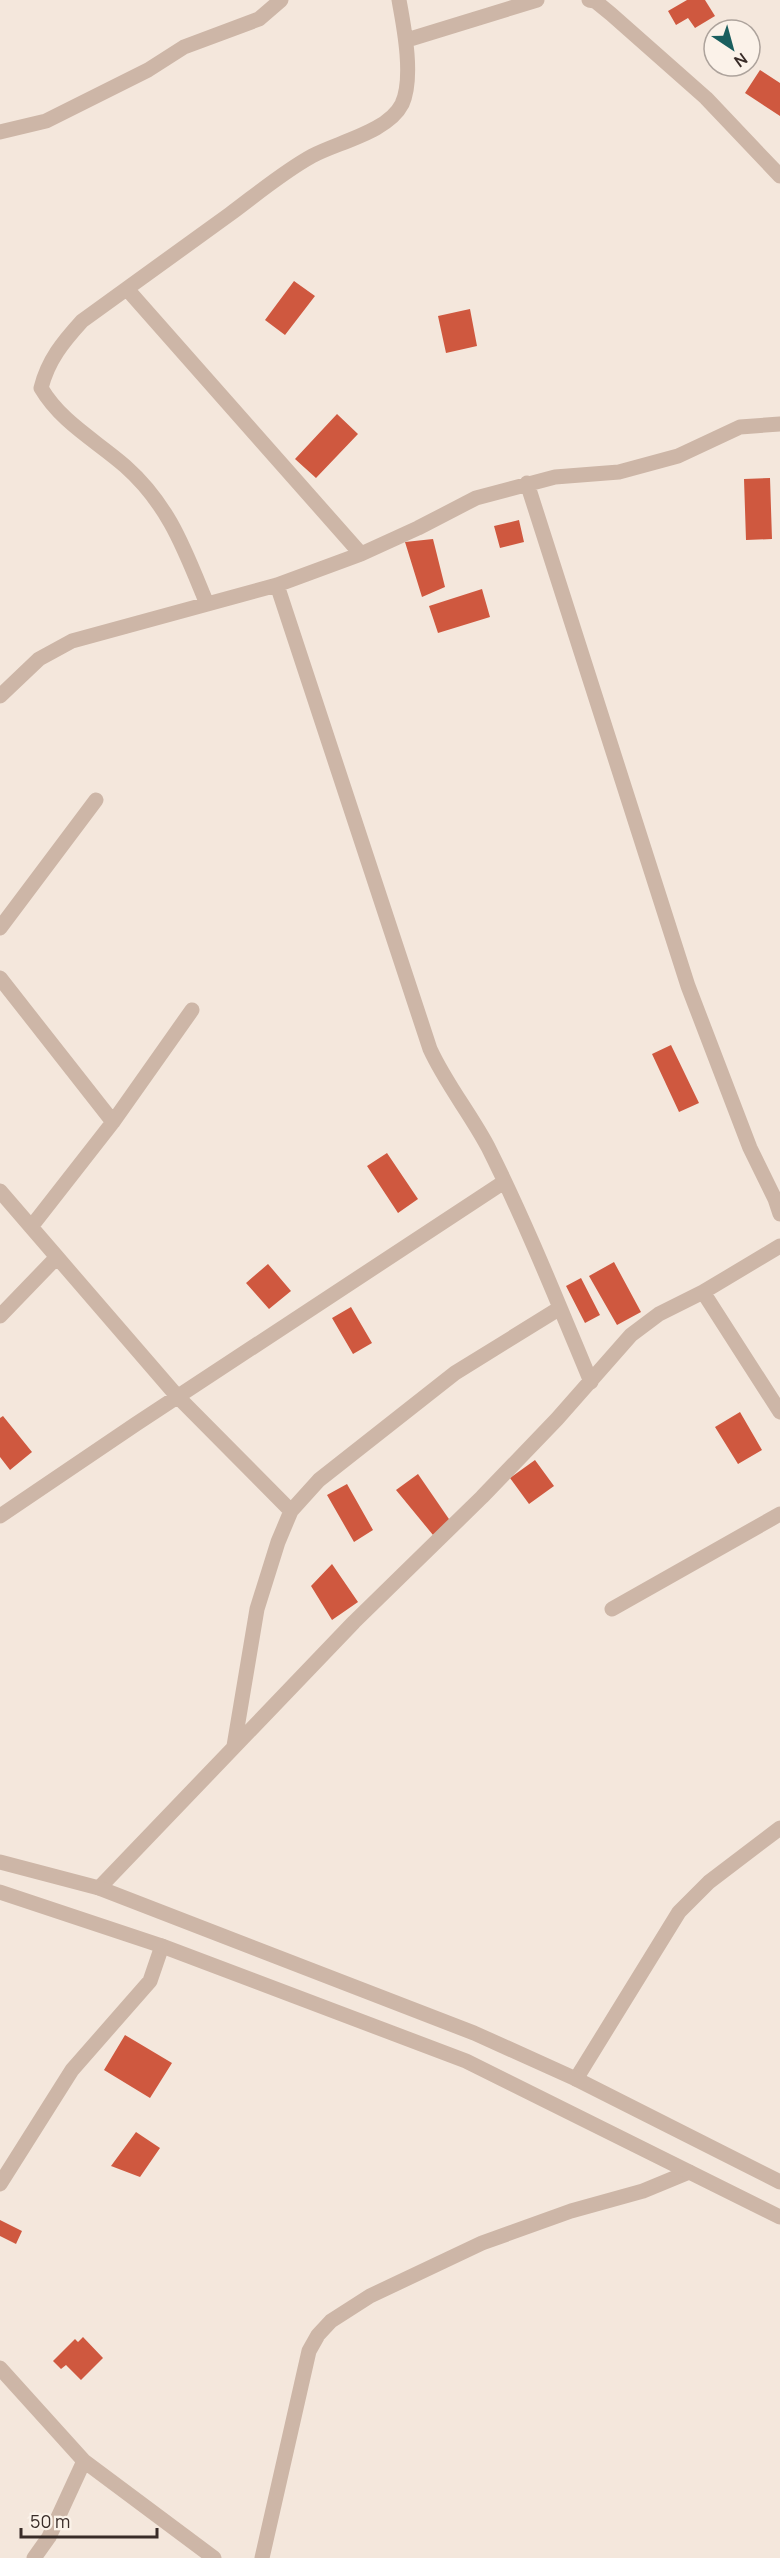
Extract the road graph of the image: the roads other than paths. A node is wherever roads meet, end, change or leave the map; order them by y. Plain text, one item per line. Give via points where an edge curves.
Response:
1 (281, 0) edge
2 (399, 0) edge
3 (537, 0) edge
4 (589, 0) edge
5 (406, 40) junction
6 (0, 132) edge
7 (780, 176) edge
8 (127, 289) junction
9 (780, 424) edge
10 (527, 483) junction
11 (361, 554) junction
12 (277, 585) junction
13 (207, 604) junction
14 (0, 696) edge
15 (96, 800) dead end
16 (0, 928) edge
17 (0, 978) edge
18 (192, 1010) dead end
19 (113, 1122) junction
20 (504, 1182) junction
21 (0, 1191) edge
22 (780, 1214) edge
23 (31, 1227) junction
24 (780, 1246) edge
25 (57, 1257) junction
26 (703, 1292) junction
27 (3, 1304) edge
28 (560, 1308) junction
29 (591, 1382) junction
30 (177, 1396) junction
31 (780, 1412) edge
32 (291, 1511) junction
33 (780, 1514) edge
34 (0, 1516) edge
35 (612, 1609) dead end
36 (234, 1746) junction
37 (780, 1828) edge
38 (0, 1862) edge
39 (99, 1888) junction
40 (1, 1893) edge
41 (162, 1946) junction
42 (576, 2079) junction
43 (689, 2172) junction
44 (780, 2182) edge
45 (0, 2184) edge
46 (780, 2217) edge
47 (0, 2368) edge
48 (84, 2461) junction
49 (34, 2558) edge
50 (214, 2558) edge
51 (262, 2558) edge

1 - 6 street via 259,19 183,47 148,70 46,121
2 - 5 street
3 - 5 street
4 - 7 street via 611,14 706,99
5 - 8 street via 402,104 387,120 312,156
8 - 11 street
8 - 13 street via 82,321 63,341 46,366 40,388 50,404 76,429 125,466 153,495 177,532
9 - 10 street via 740,427 678,456 619,472
10 - 11 street via 476,498
10 - 22 street via 687,986
11 - 12 street
12 - 13 street
12 - 20 street via 430,1049 445,1080 467,1109
13 - 14 street via 72,641 39,659
15 - 16 street
17 - 19 street
18 - 19 street
19 - 23 street
20 - 28 street
20 - 30 street
21 - 23 street
23 - 25 street
24 - 26 street
25 - 27 street
25 - 30 street
26 - 29 street via 659,1314 631,1335
26 - 31 street
28 - 29 street
28 - 32 street via 455,1373 319,1480
29 - 36 street
30 - 32 street
30 - 34 street
32 - 36 street via 257,1609
33 - 35 street
36 - 39 street
37 - 42 street via 709,1882 679,1912
38 - 39 street
39 - 42 street via 474,2033
40 - 41 street
41 - 43 street via 466,2061
41 - 45 street via 150,1981 72,2070
42 - 44 street
43 - 46 street
43 - 51 street via 643,2191 571,2211 482,2243 370,2296 331,2321 309,2351
47 - 48 street
48 - 49 street via 49,2537
48 - 50 street

